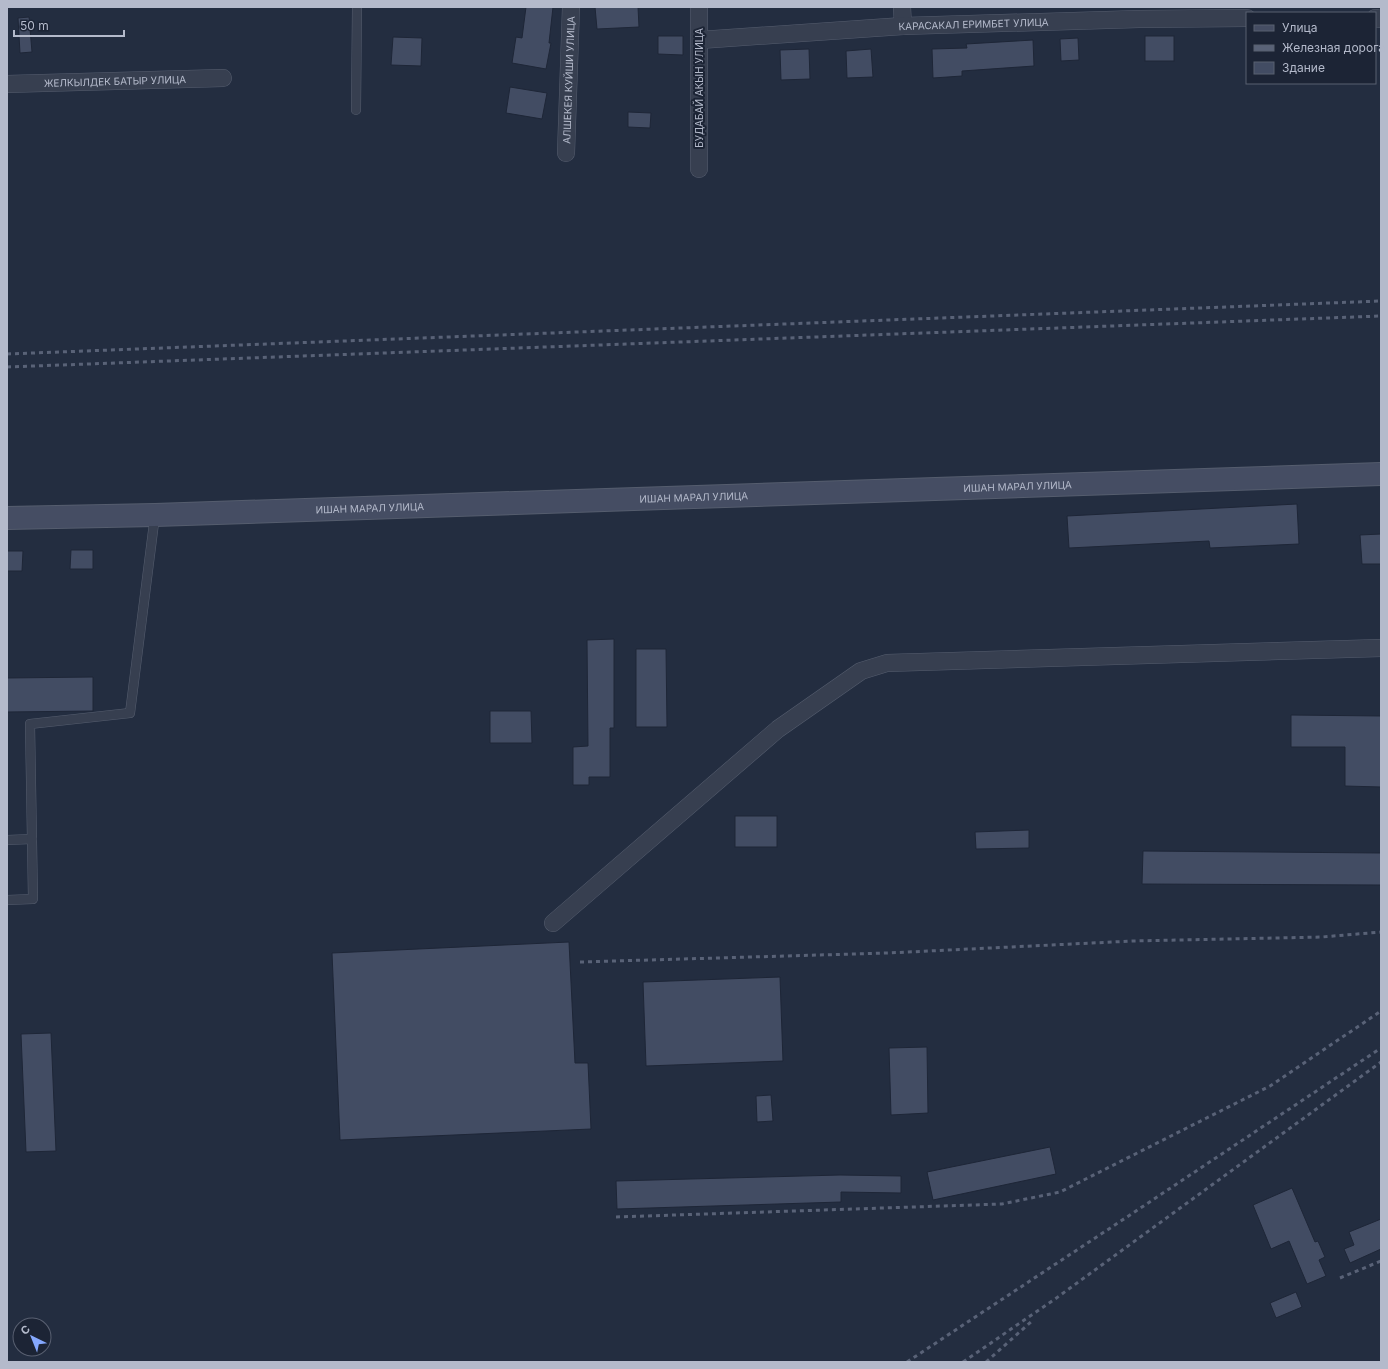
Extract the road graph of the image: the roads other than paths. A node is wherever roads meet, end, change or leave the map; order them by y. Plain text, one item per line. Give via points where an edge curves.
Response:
1 (357, 7) edge
2 (571, 7) edge
3 (699, 7) edge
4 (902, 7) edge
5 (1138, 13) edge
6 (1246, 18) edge
7 (903, 26) junction
8 (700, 40) junction
9 (223, 78) dead end
10 (7, 84) edge
11 (356, 110) dead end
12 (566, 153) dead end
13 (699, 169) dead end
14 (1381, 474) edge
15 (155, 515) junction
16 (7, 518) edge
17 (1381, 648) edge
18 (32, 839) junction
19 (7, 840) edge
20 (7, 900) edge
21 (553, 923) dead end

1 - 11 lane
2 - 12 street, АЛШЕКЕЯ КУЙШИ УЛИЦА
3 - 8 street, БУДАБАЙ АКЫН УЛИЦА
4 - 7 street
5 - 6 street, КАРАСАКАЛ ЕРИМБЕТ УЛИЦА
5 - 7 street, КАРАСАКАЛ ЕРИМБЕТ УЛИЦА
7 - 8 street, КАРАСАКАЛ ЕРИМБЕТ УЛИЦА
8 - 13 street, БУДАБАЙ АКЫН УЛИЦА
9 - 10 street, ЖЕЛКЫЛДЕК БАТЫР УЛИЦА
14 - 15 main road, ИШАН МАРАЛ УЛИЦА
15 - 16 main road, ИШАН МАРАЛ УЛИЦА
15 - 18 lane via 130,713 30,724
17 - 21 street via 887,663 860,671 778,729
18 - 19 lane
18 - 20 lane via 33,899

